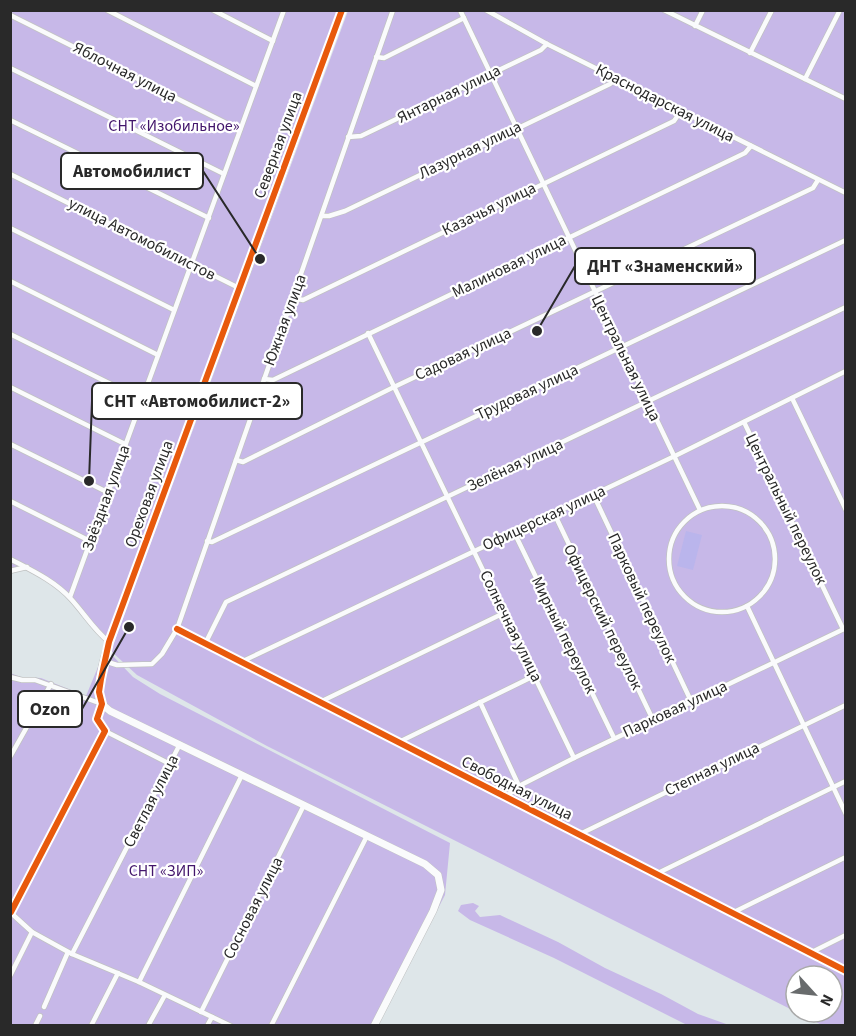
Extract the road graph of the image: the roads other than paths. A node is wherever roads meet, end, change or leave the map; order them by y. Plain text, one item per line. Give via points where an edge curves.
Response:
1 (107, 10) edge
2 (213, 10) edge
3 (284, 10) edge
4 (342, 10) edge
5 (393, 10) edge
6 (460, 10) edge
7 (486, 10) edge
8 (664, 10) edge
9 (703, 10) edge
10 (772, 10) edge
11 (840, 10) edge
12 (10, 15) edge
13 (464, 18) junction
14 (695, 26) junction
15 (273, 41) junction
16 (547, 44) junction
17 (750, 53) junction
18 (376, 57) junction
19 (10, 68) edge
20 (490, 74) junction
21 (616, 78) junction
22 (805, 79) junction
23 (256, 86) junction
24 (846, 99) edge
25 (681, 111) junction
26 (10, 120) edge
27 (516, 129) junction
28 (240, 130) junction
29 (348, 137) junction
30 (751, 146) junction
31 (10, 174) edge
32 (224, 174) junction
33 (818, 180) junction
34 (543, 183) junction
35 (846, 193) edge
36 (322, 216) junction
37 (209, 218) junction
38 (10, 228) edge
39 (569, 237) junction
40 (846, 240) edge
41 (193, 264) junction
42 (10, 281) edge
43 (241, 289) junction
44 (595, 292) junction
45 (293, 298) junction
46 (846, 307) edge
47 (174, 310) junction
48 (369, 333) junction
49 (10, 334) edge
50 (622, 347) junction
51 (158, 355) junction
52 (846, 371) edge
53 (264, 379) junction
54 (10, 387) edge
55 (394, 387) junction
56 (792, 398) junction
57 (141, 399) junction
58 (647, 403) junction
59 (744, 422) junction
60 (420, 442) junction
61 (10, 444) edge
62 (125, 444) junction
63 (674, 456) junction
64 (236, 460) junction
65 (107, 492) junction
66 (593, 494) junction
67 (447, 497) junction
68 (10, 501) edge
69 (700, 510) junction
70 (846, 510) edge
71 (554, 513) junction
72 (514, 532) junction
73 (90, 541) junction
74 (207, 541) junction
75 (474, 551) junction
76 (10, 559) edge
77 (27, 567) junction
78 (10, 571) edge
79 (70, 597) junction
80 (747, 606) junction
81 (504, 613) junction
82 (844, 628) edge
83 (177, 629) junction
84 (109, 642) junction
85 (205, 644) junction
86 (104, 662) junction
87 (241, 662) junction
88 (773, 663) junction
89 (534, 676) junction
90 (10, 677) edge
91 (51, 684) junction
92 (691, 701) junction
93 (320, 702) junction
94 (480, 702) junction
95 (102, 704) junction
96 (846, 705) edge
97 (653, 720) junction
98 (803, 726) junction
99 (105, 731) junction
100 (614, 738) junction
101 (399, 742) junction
102 (180, 744) junction
103 (10, 757) edge
104 (574, 758) junction
105 (170, 764) junction
106 (242, 774) junction
107 (846, 781) edge
108 (519, 786) junction
109 (833, 787) junction
110 (507, 796) junction
111 (304, 805) junction
112 (846, 814) edge
113 (578, 835) junction
114 (367, 836) junction
115 (846, 858) edge
116 (656, 874) junction
117 (11, 911) edge
118 (732, 913) junction
119 (32, 932) junction
120 (846, 935) edge
121 (70, 953) junction
122 (810, 953) junction
123 (846, 971) edge
124 (118, 973) junction
125 (10, 976) edge
126 (139, 982) junction
127 (165, 994) junction
128 (44, 1006) dead end
129 (201, 1012) junction
130 (40, 1016) dead end
131 (212, 1017) junction
132 (35, 1026) edge
133 (91, 1026) edge
134 (148, 1026) edge
135 (207, 1026) edge
136 (231, 1026) edge
137 (272, 1026) edge
138 (374, 1026) edge

1 - 23 street
2 - 15 street
3 - 15 street, Звёздная улица
4 - 43 street, Северная улица
5 - 18 street, Южная улица
6 - 13 street, Центральная улица
7 - 16 street, Краснодарская улица
8 - 14 street
9 - 14 street
10 - 17 street
11 - 22 street
12 - 28 street, Яблочная улица
13 - 18 street via 384,58
13 - 20 street, Центральная улица
14 - 17 street
15 - 23 street, Звёздная улица
16 - 20 street, Янтарная улица
16 - 21 street, Краснодарская улица
17 - 22 street
18 - 29 street, Южная улица
19 - 32 street
20 - 27 street, Центральная улица
20 - 29 street, Янтарная улица via 361,136
21 - 25 street, Краснодарская улица
21 - 27 street, Лазурная улица
22 - 24 street
23 - 28 street, Звёздная улица
25 - 30 street, Краснодарская улица
25 - 34 street, Казачья улица via 674,120
26 - 37 street
27 - 34 street, Центральная улица
27 - 36 street, Лазурная улица via 345,211
28 - 32 street, Звёздная улица
29 - 36 street, Южная улица
30 - 33 street, Краснодарская улица
30 - 39 street, Малиновая улица via 745,153
31 - 41 street, улица Автомобилистов
32 - 37 street, Звёздная улица
33 - 35 street, Краснодарская улица
33 - 44 street, Садовая улица via 813,188
34 - 39 street, Центральная улица
34 - 45 street, Казачья улица via 303,300
36 - 45 street, Южная улица
37 - 41 street, Звёздная улица
38 - 47 street
39 - 44 street, Центральная улица
39 - 48 street, Малиновая улица
40 - 50 street, Трудовая улица
41 - 43 street, улица Автомобилистов
41 - 47 street, Звёздная улица
42 - 51 street
43 - 84 street, Ореховая улица
44 - 50 street, Центральная улица
44 - 55 street, Садовая улица
45 - 53 street, Южная улица
46 - 58 street, Зелёная улица
47 - 51 street, Звёздная улица
48 - 53 street, Малиновая улица via 273,380
48 - 55 street, Солнечная улица
49 - 57 street
50 - 58 street, Центральная улица
50 - 60 street, Трудовая улица
51 - 57 street, Звёздная улица
52 - 56 street, Офицерская улица
53 - 64 street, Южная улица
54 - 62 street
55 - 60 street, Солнечная улица
55 - 64 street, Садовая улица via 243,462
56 - 59 street, Офицерская улица
56 - 70 street
57 - 62 street, Звёздная улица
58 - 63 street, Центральная улица
58 - 67 street, Зелёная улица
59 - 63 street, Офицерская улица
59 - 82 street, Центральный переулок
60 - 67 street, Солнечная улица
60 - 74 street, Трудовая улица via 212,542
61 - 65 street
62 - 65 street, Звёздная улица
63 - 66 street, Офицерская улица
63 - 69 street, Центральная улица
64 - 74 street, Южная улица
65 - 73 street, Звёздная улица
66 - 71 street, Офицерская улица
66 - 92 street, Парковый переулок
67 - 75 street, Солнечная улица
67 - 85 street, Зелёная улица via 226,602
68 - 73 street
69 - 80 street via 738,508 766,528 776,560 772,577 764,592
69 - 80 street via 682,523 674,537 669,560 674,583 683,596 711,611 727,612
71 - 72 street, Офицерская улица
71 - 97 street, Офицерский переулок
72 - 75 street, Офицерская улица
72 - 100 street, Мирный переулок
73 - 79 street, Звёздная улица
74 - 83 street, Южная улица
75 - 81 street, Солнечная улица
75 - 87 street, Офицерская улица
76 - 77 street
77 - 78 street
77 - 79 street
79 - 84 street
80 - 88 street
81 - 89 street, Солнечная улица
81 - 93 street
82 - 88 street, Парковая улица
83 - 85 street, Свободная улица
83 - 86 street, Южная улица via 152,664
84 - 86 street, Ореховая улица
85 - 87 street, Свободная улица
86 - 95 street, Ореховая улица via 99,692
87 - 93 street, Свободная улица
88 - 92 street, Парковая улица
88 - 98 street
89 - 94 street
89 - 104 street, Солнечная улица
90 - 91 street
91 - 95 street
91 - 103 street
92 - 97 street, Парковая улица
93 - 101 street, Свободная улица
94 - 101 street
94 - 108 street
95 - 99 street via 97,719
95 - 102 street
96 - 98 street, Степная улица
97 - 100 street, Парковая улица
98 - 109 street
98 - 113 street, Степная улица
99 - 105 street
99 - 117 street
100 - 104 street, Парковая улица
101 - 110 street, Свободная улица
102 - 105 street, Светлая улица
102 - 106 street
104 - 108 street, Парковая улица
105 - 121 street, Светлая улица
106 - 111 street
106 - 126 street
107 - 109 street
108 - 110 street, Парковая улица
109 - 112 street
109 - 116 street
110 - 113 street, Свободная улица
111 - 114 street
111 - 129 street, Сосновая улица
113 - 116 street, Свободная улица
114 - 137 street
114 - 138 street via 425,864 438,875 441,890
115 - 118 street
116 - 118 street, Свободная улица
117 - 119 street
118 - 122 street, Свободная улица
119 - 121 street
119 - 125 street
120 - 122 street
121 - 124 street
121 - 128 street, Светлая улица
122 - 123 street, Свободная улица
124 - 126 street
124 - 133 street
126 - 127 street
127 - 129 street
127 - 134 street
129 - 131 street
130 - 132 street
131 - 135 street
131 - 136 street

